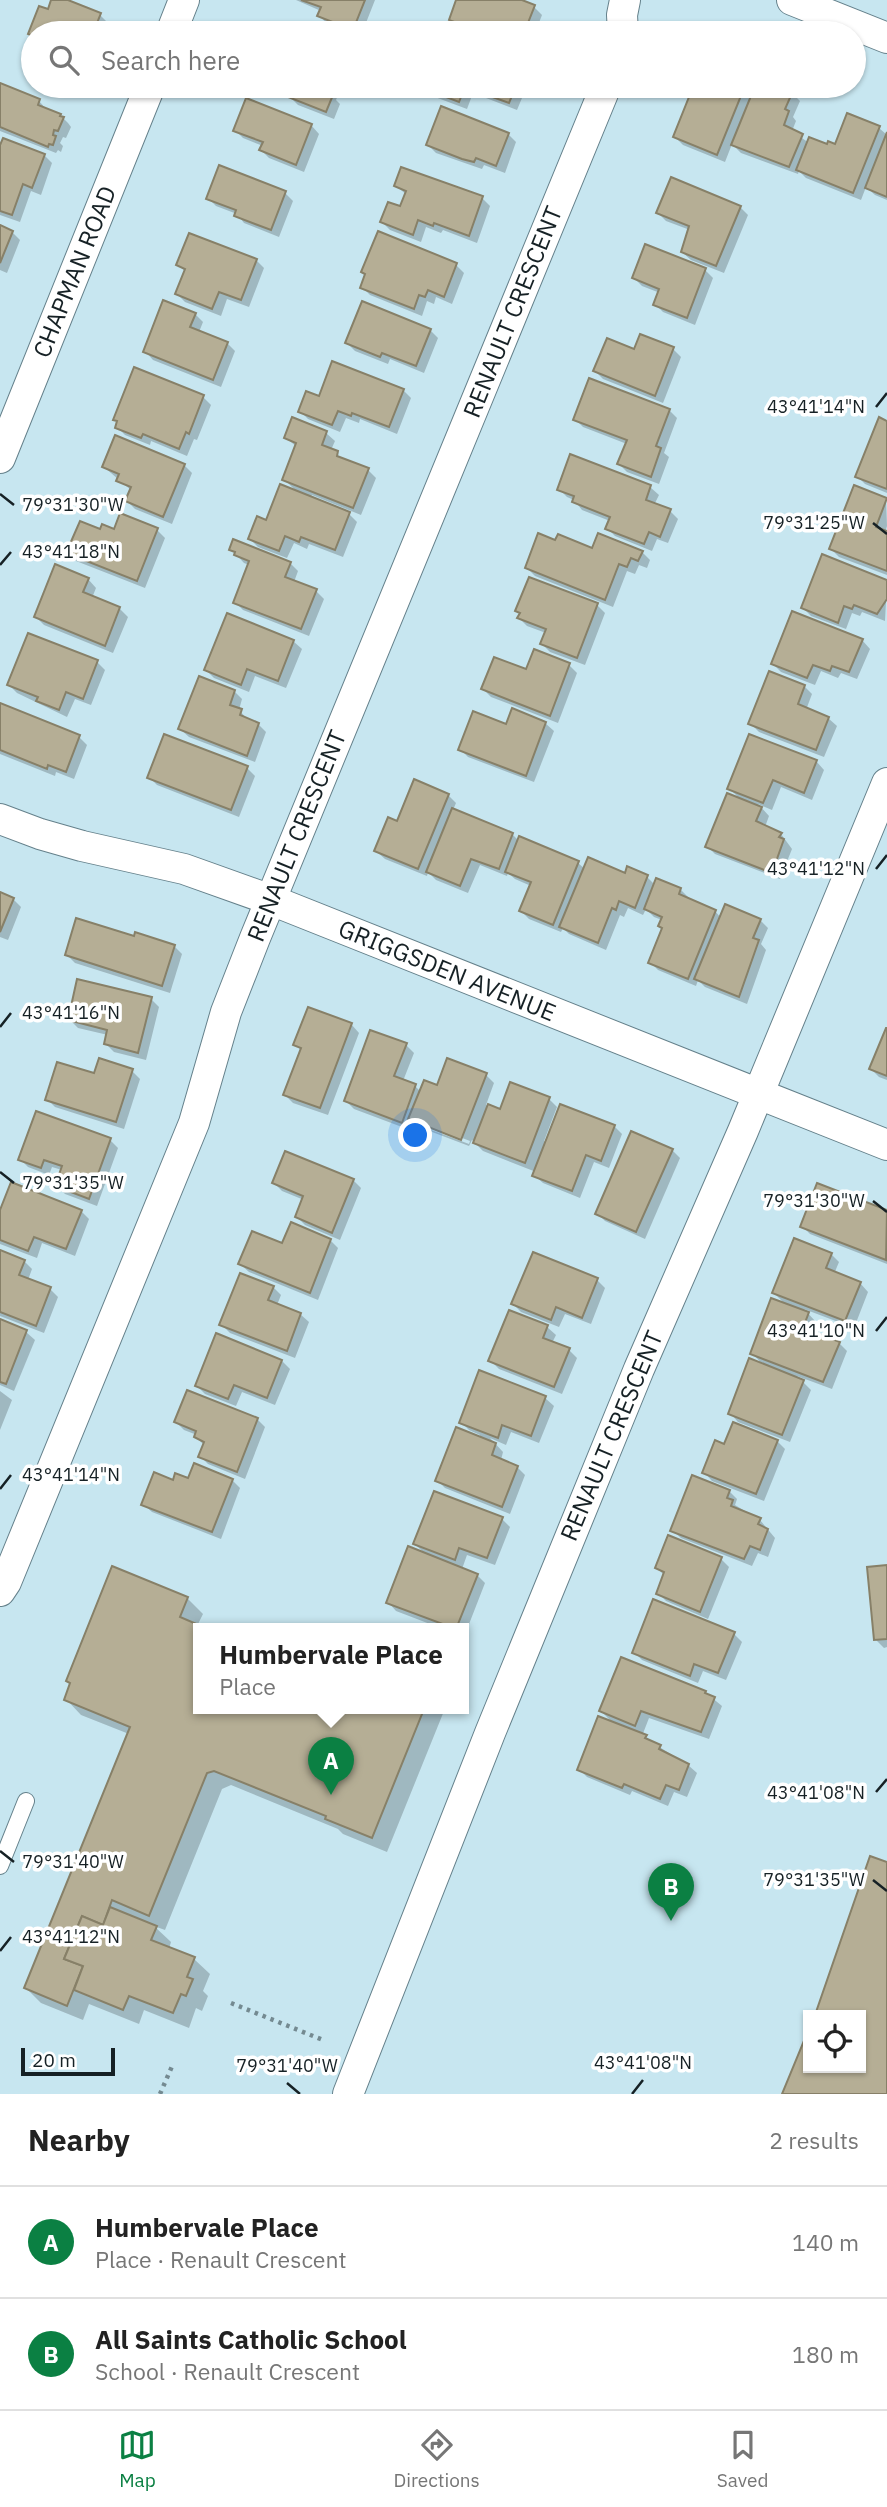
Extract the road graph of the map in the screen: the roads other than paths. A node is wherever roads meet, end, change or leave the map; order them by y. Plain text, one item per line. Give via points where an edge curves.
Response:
1 (184, 0) edge
2 (625, 0) edge
3 (792, 0) edge
4 (176, 21) edge
5 (622, 21) edge
6 (844, 21) edge
7 (866, 30) edge
8 (887, 38) edge
9 (145, 98) edge
10 (601, 98) edge
11 (0, 458) edge
12 (887, 783) edge
13 (0, 819) edge
14 (271, 901) junction
15 (759, 1095) junction
16 (887, 1145) edge
17 (0, 1591) edge
18 (26, 1801) dead end
19 (0, 1866) edge
20 (348, 2094) edge

1 - 4 street
2 - 5 street
3 - 6 street
7 - 8 street
9 - 11 street, CHAPMAN ROAD
10 - 14 street, RENAULT CRESCENT
12 - 15 street, RENAULT CRESCENT
13 - 14 street, GRIGGSDEN AVENUE via 82,846 184,869
14 - 15 street, GRIGGSDEN AVENUE
14 - 17 street, RENAULT CRESCENT via 226,1012 194,1123
15 - 16 street, GRIGGSDEN AVENUE
15 - 20 street, RENAULT CRESCENT via 634,1381
18 - 19 lane

